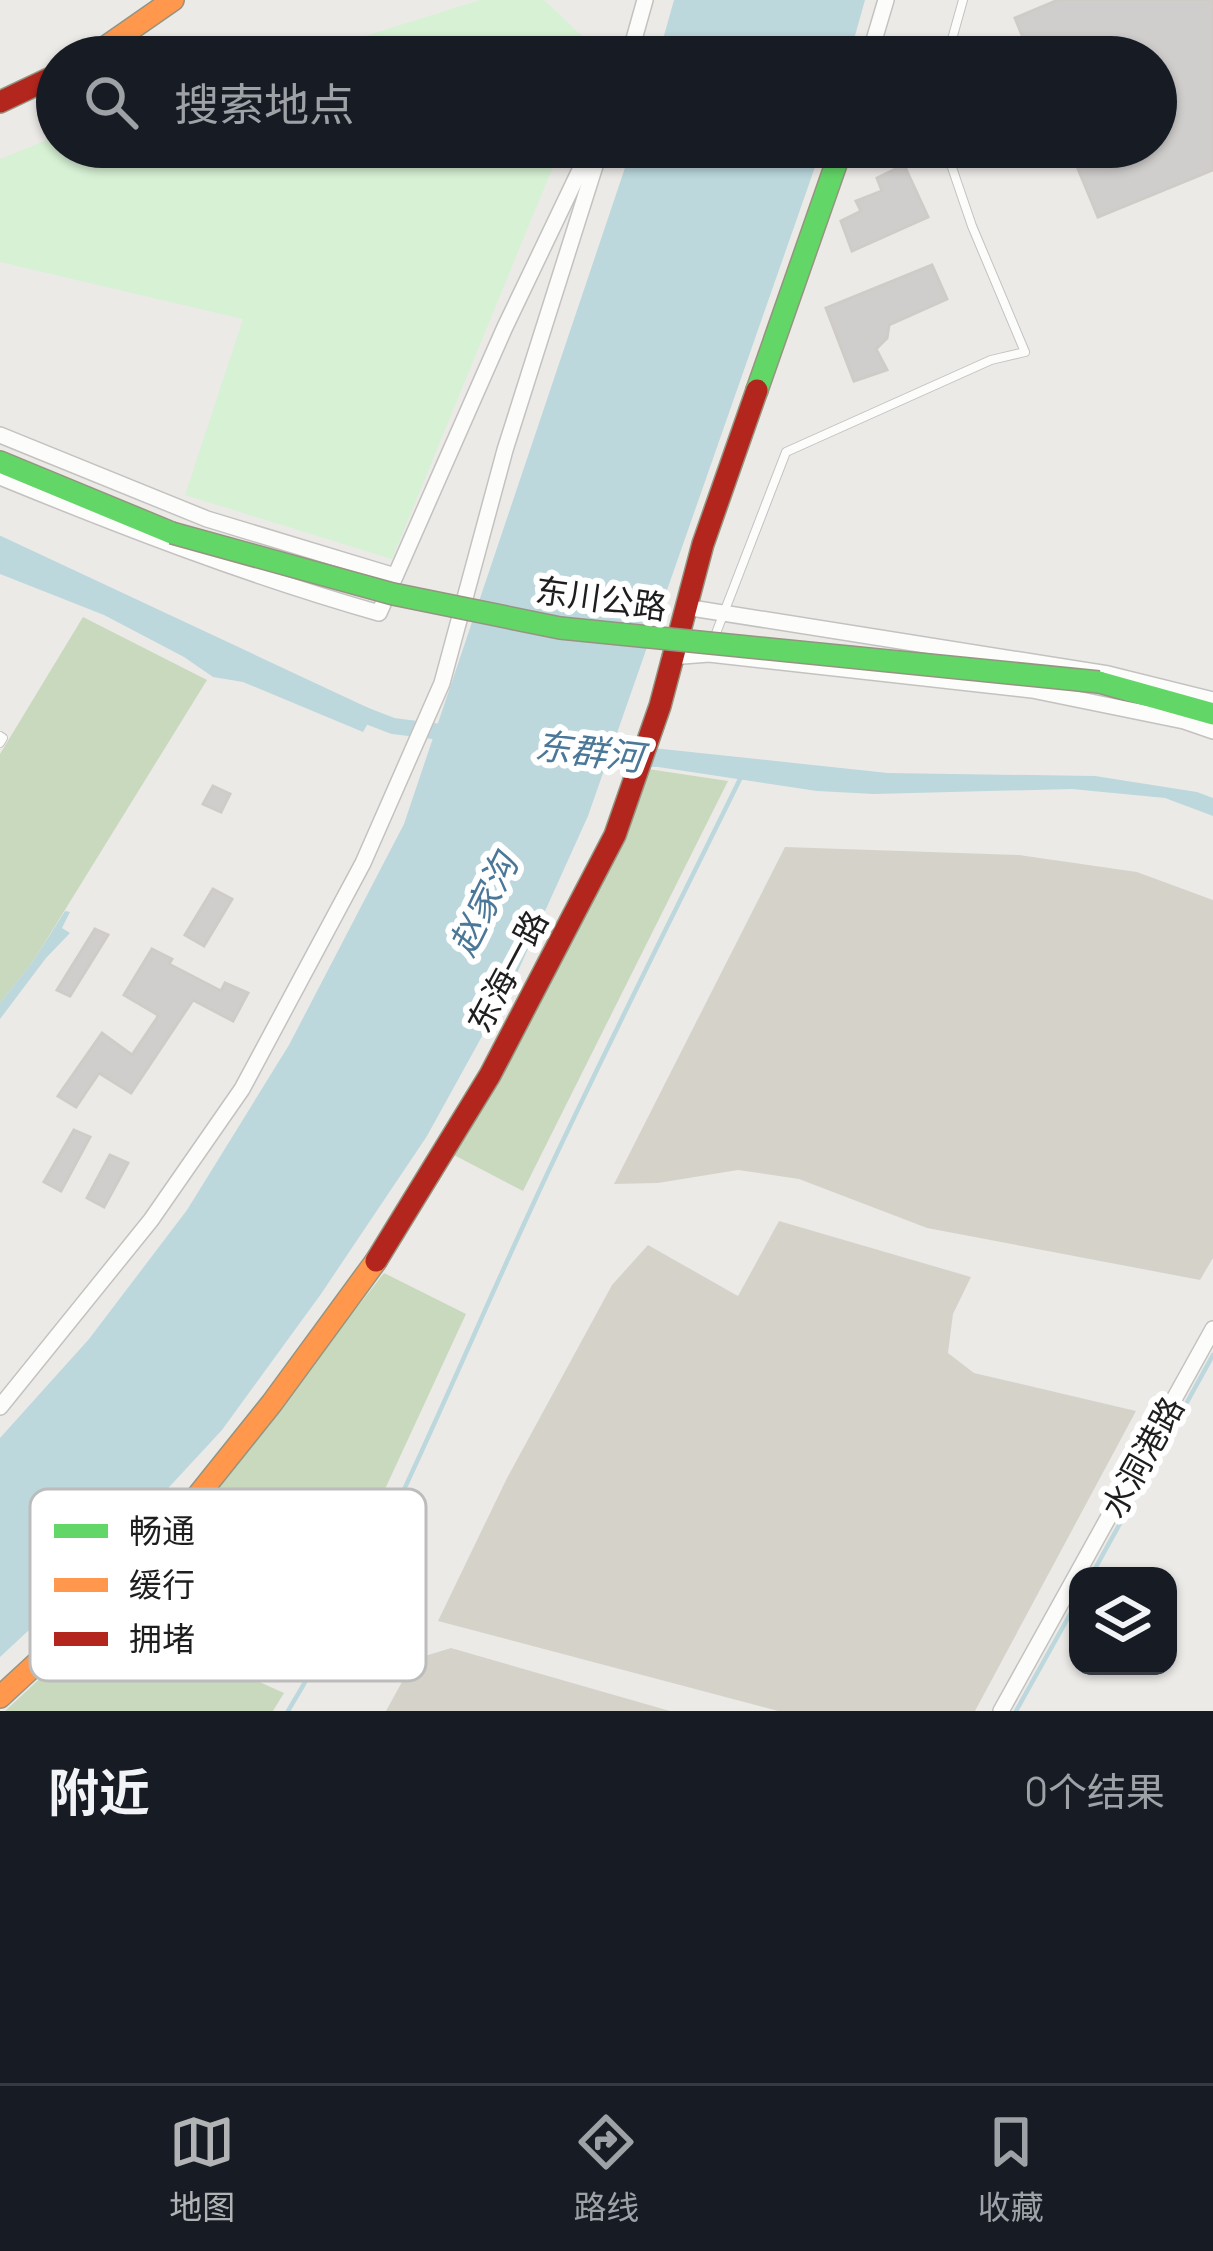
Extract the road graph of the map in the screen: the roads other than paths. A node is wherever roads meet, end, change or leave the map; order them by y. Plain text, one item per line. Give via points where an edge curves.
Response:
1 (173, 0) edge
2 (645, 0) edge
3 (886, 0) edge
4 (964, 0) edge
5 (121, 36) edge
6 (635, 36) edge
7 (875, 36) edge
8 (953, 36) edge
9 (36, 85) edge
10 (0, 102) edge
11 (581, 168) edge
12 (594, 168) edge
13 (835, 168) edge
14 (952, 168) edge
15 (0, 435) edge
16 (0, 462) edge
17 (0, 477) edge
18 (395, 576) junction
19 (685, 607) junction
20 (724, 613) junction
21 (709, 654) junction
22 (670, 657) junction
23 (1213, 700) edge
24 (1213, 714) edge
25 (1213, 731) edge
26 (1213, 1329) edge
27 (0, 1407) edge
28 (203, 1489) edge
29 (30, 1669) edge
30 (0, 1697) edge
31 (1001, 1711) edge

1 - 5 main road
2 - 6 street
3 - 7 street
4 - 8 lane
9 - 10 main road
11 - 18 street
12 - 27 street via 442,683 336,918 242,1089 151,1220
13 - 19 main road, 东海一路
14 - 20 lane via 1025,352 785,452
15 - 18 street via 207,519
16 - 24 main road, 东川公路, bridge via 172,533 369,591 615,635 1099,682
17 - 18 street via 149,538 379,613
19 - 20 street
19 - 22 main road, 东海一路
20 - 21 lane
20 - 23 street via 1108,674
21 - 22 street
21 - 25 street via 1033,690
22 - 28 main road, 东海一路 via 615,835 490,1075 396,1233
26 - 31 street, 水洞港路
29 - 30 main road, 东海一路

